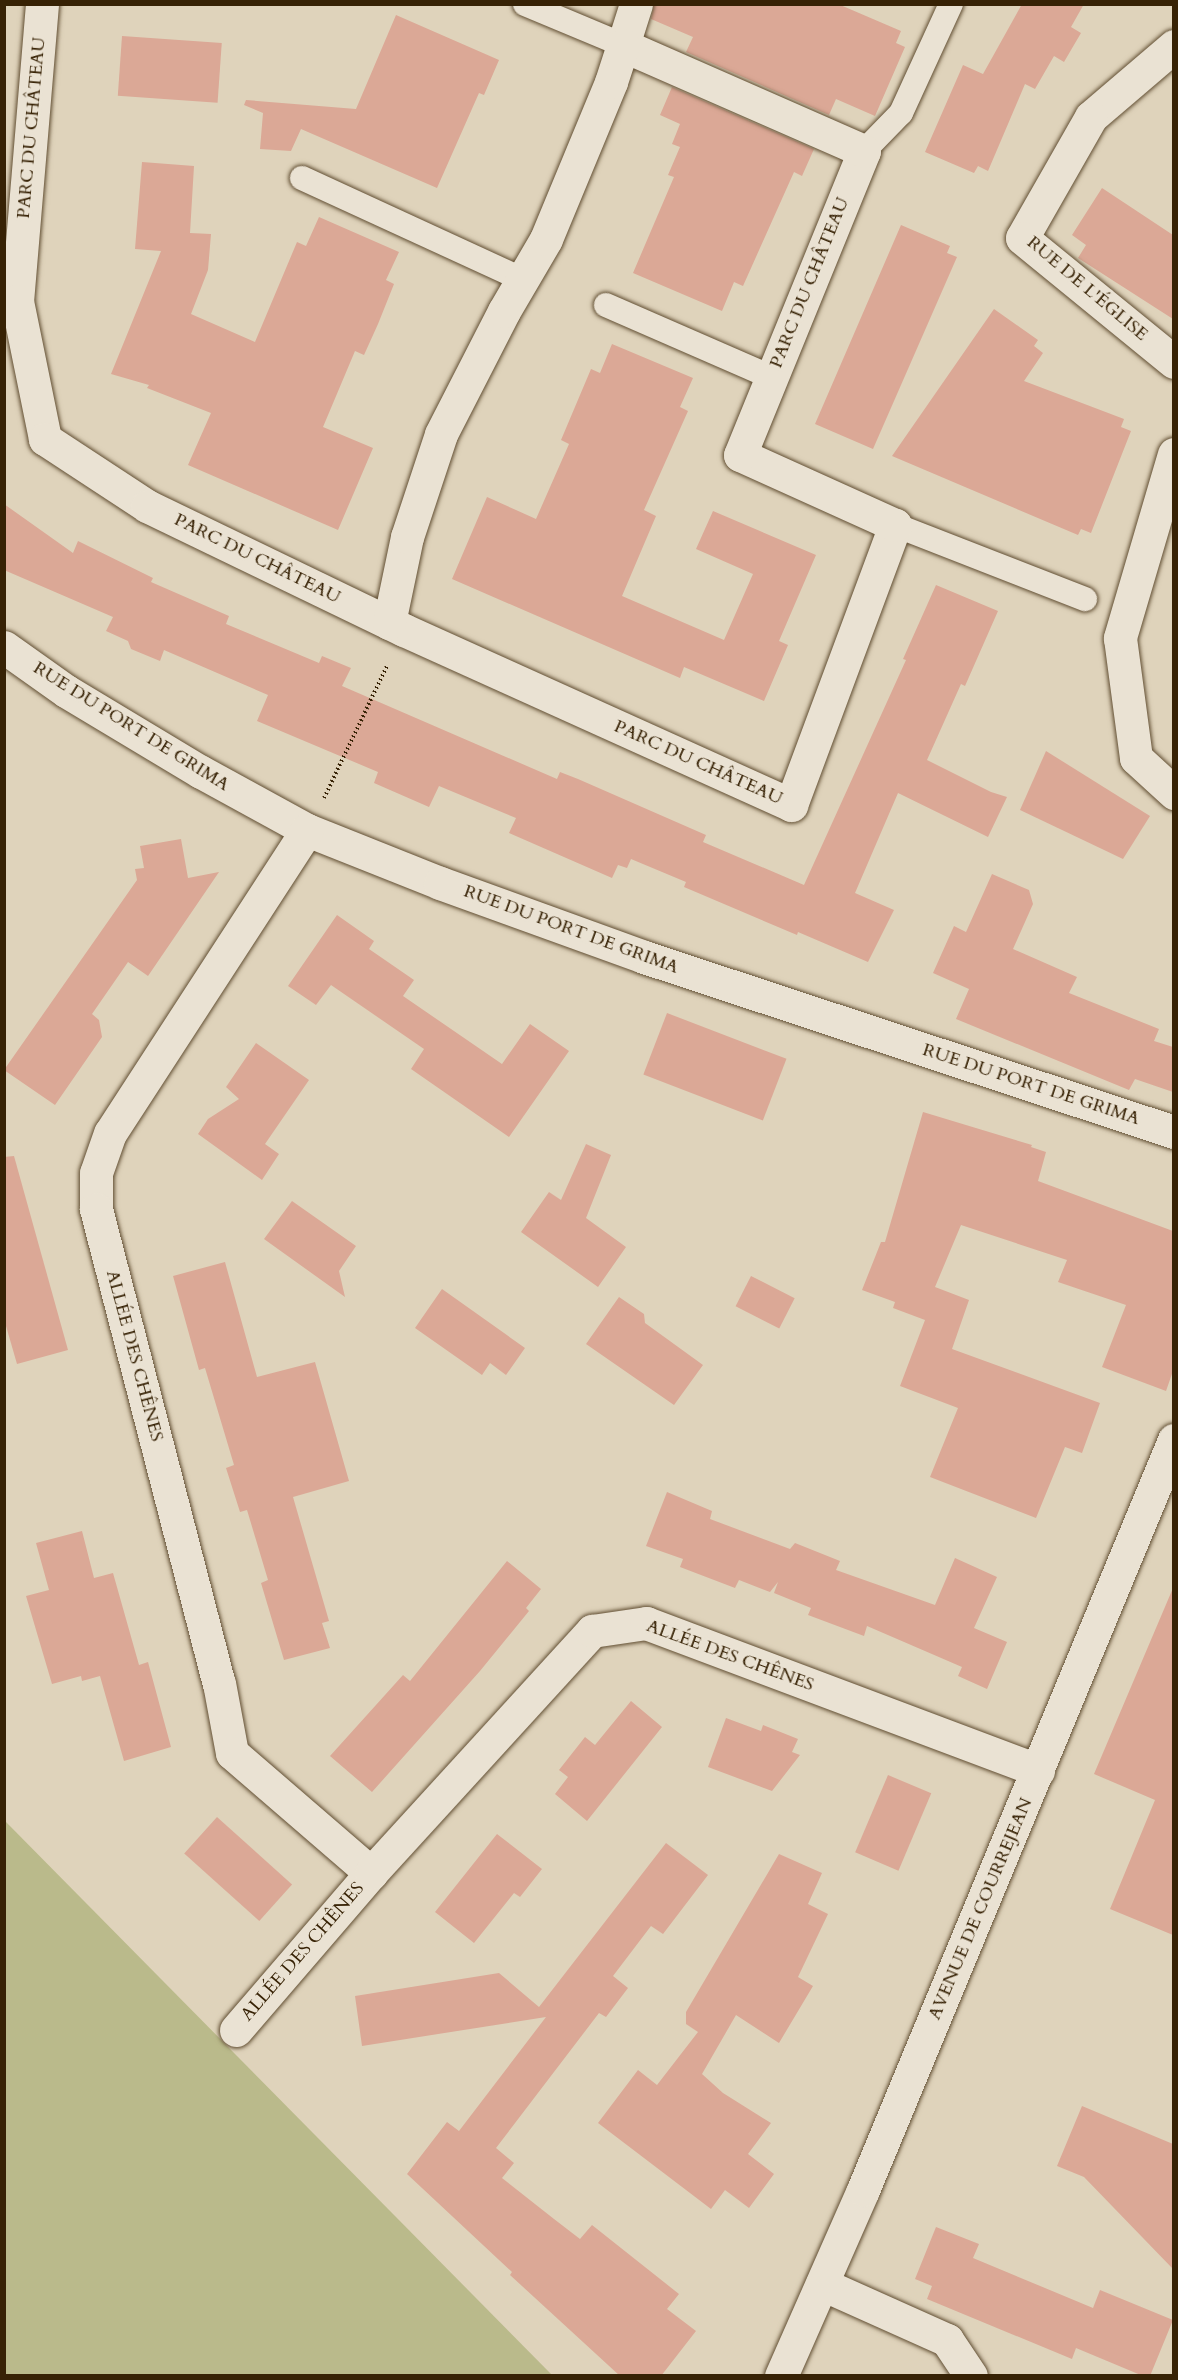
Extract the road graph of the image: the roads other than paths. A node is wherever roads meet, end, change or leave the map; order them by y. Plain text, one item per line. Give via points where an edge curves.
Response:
1 (42, 4) edge
2 (525, 4) edge
3 (636, 4) edge
4 (951, 4) edge
5 (623, 45) junction
6 (1173, 46) edge
7 (864, 151) junction
8 (302, 178) dead end
9 (522, 279) junction
10 (606, 305) dead end
11 (1173, 362) edge
12 (771, 377) junction
13 (1173, 454) edge
14 (895, 525) junction
15 (1085, 599) dead end
16 (396, 627) junction
17 (4, 647) edge
18 (1173, 793) edge
19 (308, 830) junction
20 (1173, 1132) edge
21 (1173, 1440) edge
22 (1038, 1770) junction
23 (370, 1873) junction
24 (236, 2030) dead end
25 (822, 2284) junction
26 (781, 2376) edge
27 (971, 2376) edge

1 - 16 street, PARC DU CHÂTEAU via 17,301 45,439 147,506
2 - 5 lane
3 - 5 street
4 - 7 lane via 901,112
5 - 7 street
5 - 9 street via 555,218
6 - 11 street, RUE DE L'ÉGLISE via 1091,117 1022,238
7 - 12 street, PARC DU CHÂTEAU
8 - 9 lane
9 - 16 street via 441,434 408,537
10 - 12 lane
12 - 14 street, PARC DU CHÂTEAU via 740,455
13 - 18 street via 1120,638 1136,758
14 - 15 lane
14 - 16 street, PARC DU CHÂTEAU via 791,805
17 - 19 street, RUE DU PORT DE GRIMA via 66,691
19 - 20 street, RUE DU PORT DE GRIMA via 644,957
19 - 23 street, ALLÉE DES CHÊNES via 110,1133 96,1173 96,1209 219,1683 232,1753
21 - 22 street, AVENUE DE COURREJEAN
22 - 23 street, ALLÉE DES CHÊNES via 646,1623 592,1631
22 - 25 street, AVENUE DE COURREJEAN
23 - 24 street, ALLÉE DES CHÊNES
25 - 26 street, AVENUE DE COURREJEAN
25 - 27 street via 947,2340

